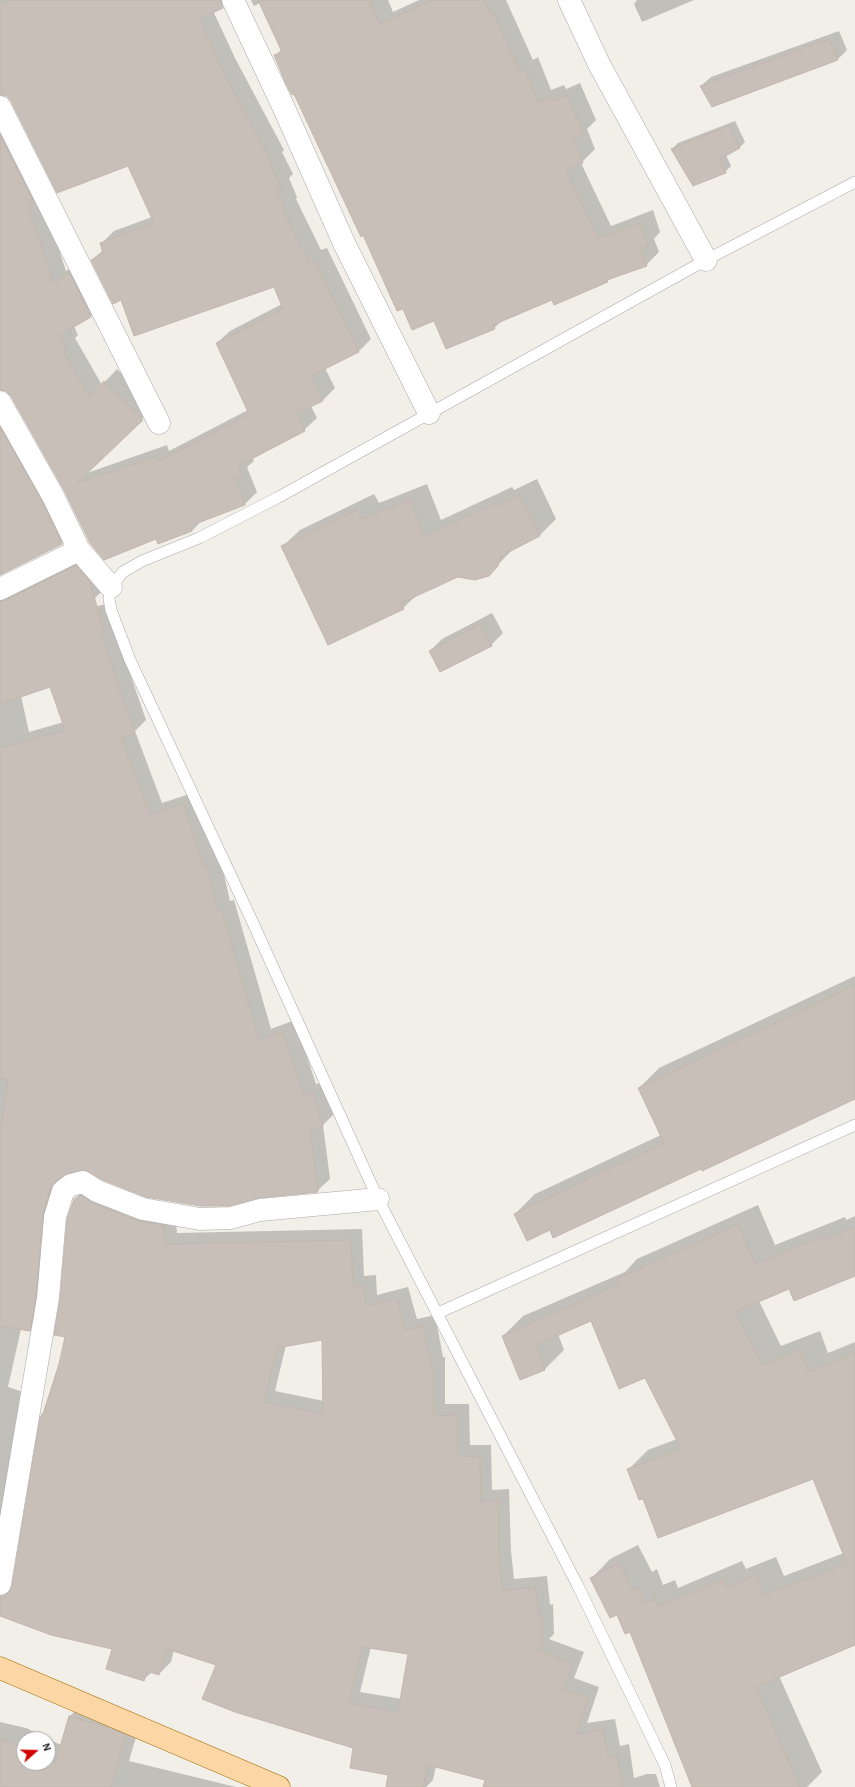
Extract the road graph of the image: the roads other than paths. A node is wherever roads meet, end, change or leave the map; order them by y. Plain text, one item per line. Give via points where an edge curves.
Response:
1 (233, 0) edge
2 (569, 0) edge
3 (2, 119) edge
4 (855, 182) edge
5 (706, 260) junction
6 (0, 402) edge
7 (429, 413) junction
8 (159, 424) dead end
9 (79, 550) junction
10 (111, 587) junction
11 (0, 589) edge
12 (855, 1125) edge
13 (378, 1199) junction
14 (438, 1313) junction
15 (0, 1584) edge
16 (0, 1668) edge
17 (279, 1787) edge
18 (671, 1787) edge

1 - 7 street via 344,243
2 - 5 street via 599,64
3 - 8 street
4 - 5 lane
5 - 7 lane
6 - 9 street via 53,496
7 - 10 lane via 271,501 199,538 142,561 123,572
9 - 10 street
9 - 11 street
10 - 13 lane via 111,610 130,660
12 - 14 lane
13 - 14 lane
13 - 15 street via 260,1210 230,1218 200,1219 143,1209 97,1191 83,1182 71,1185 63,1191 55,1217 48,1298
14 - 18 lane via 577,1584 665,1765
16 - 17 main road

